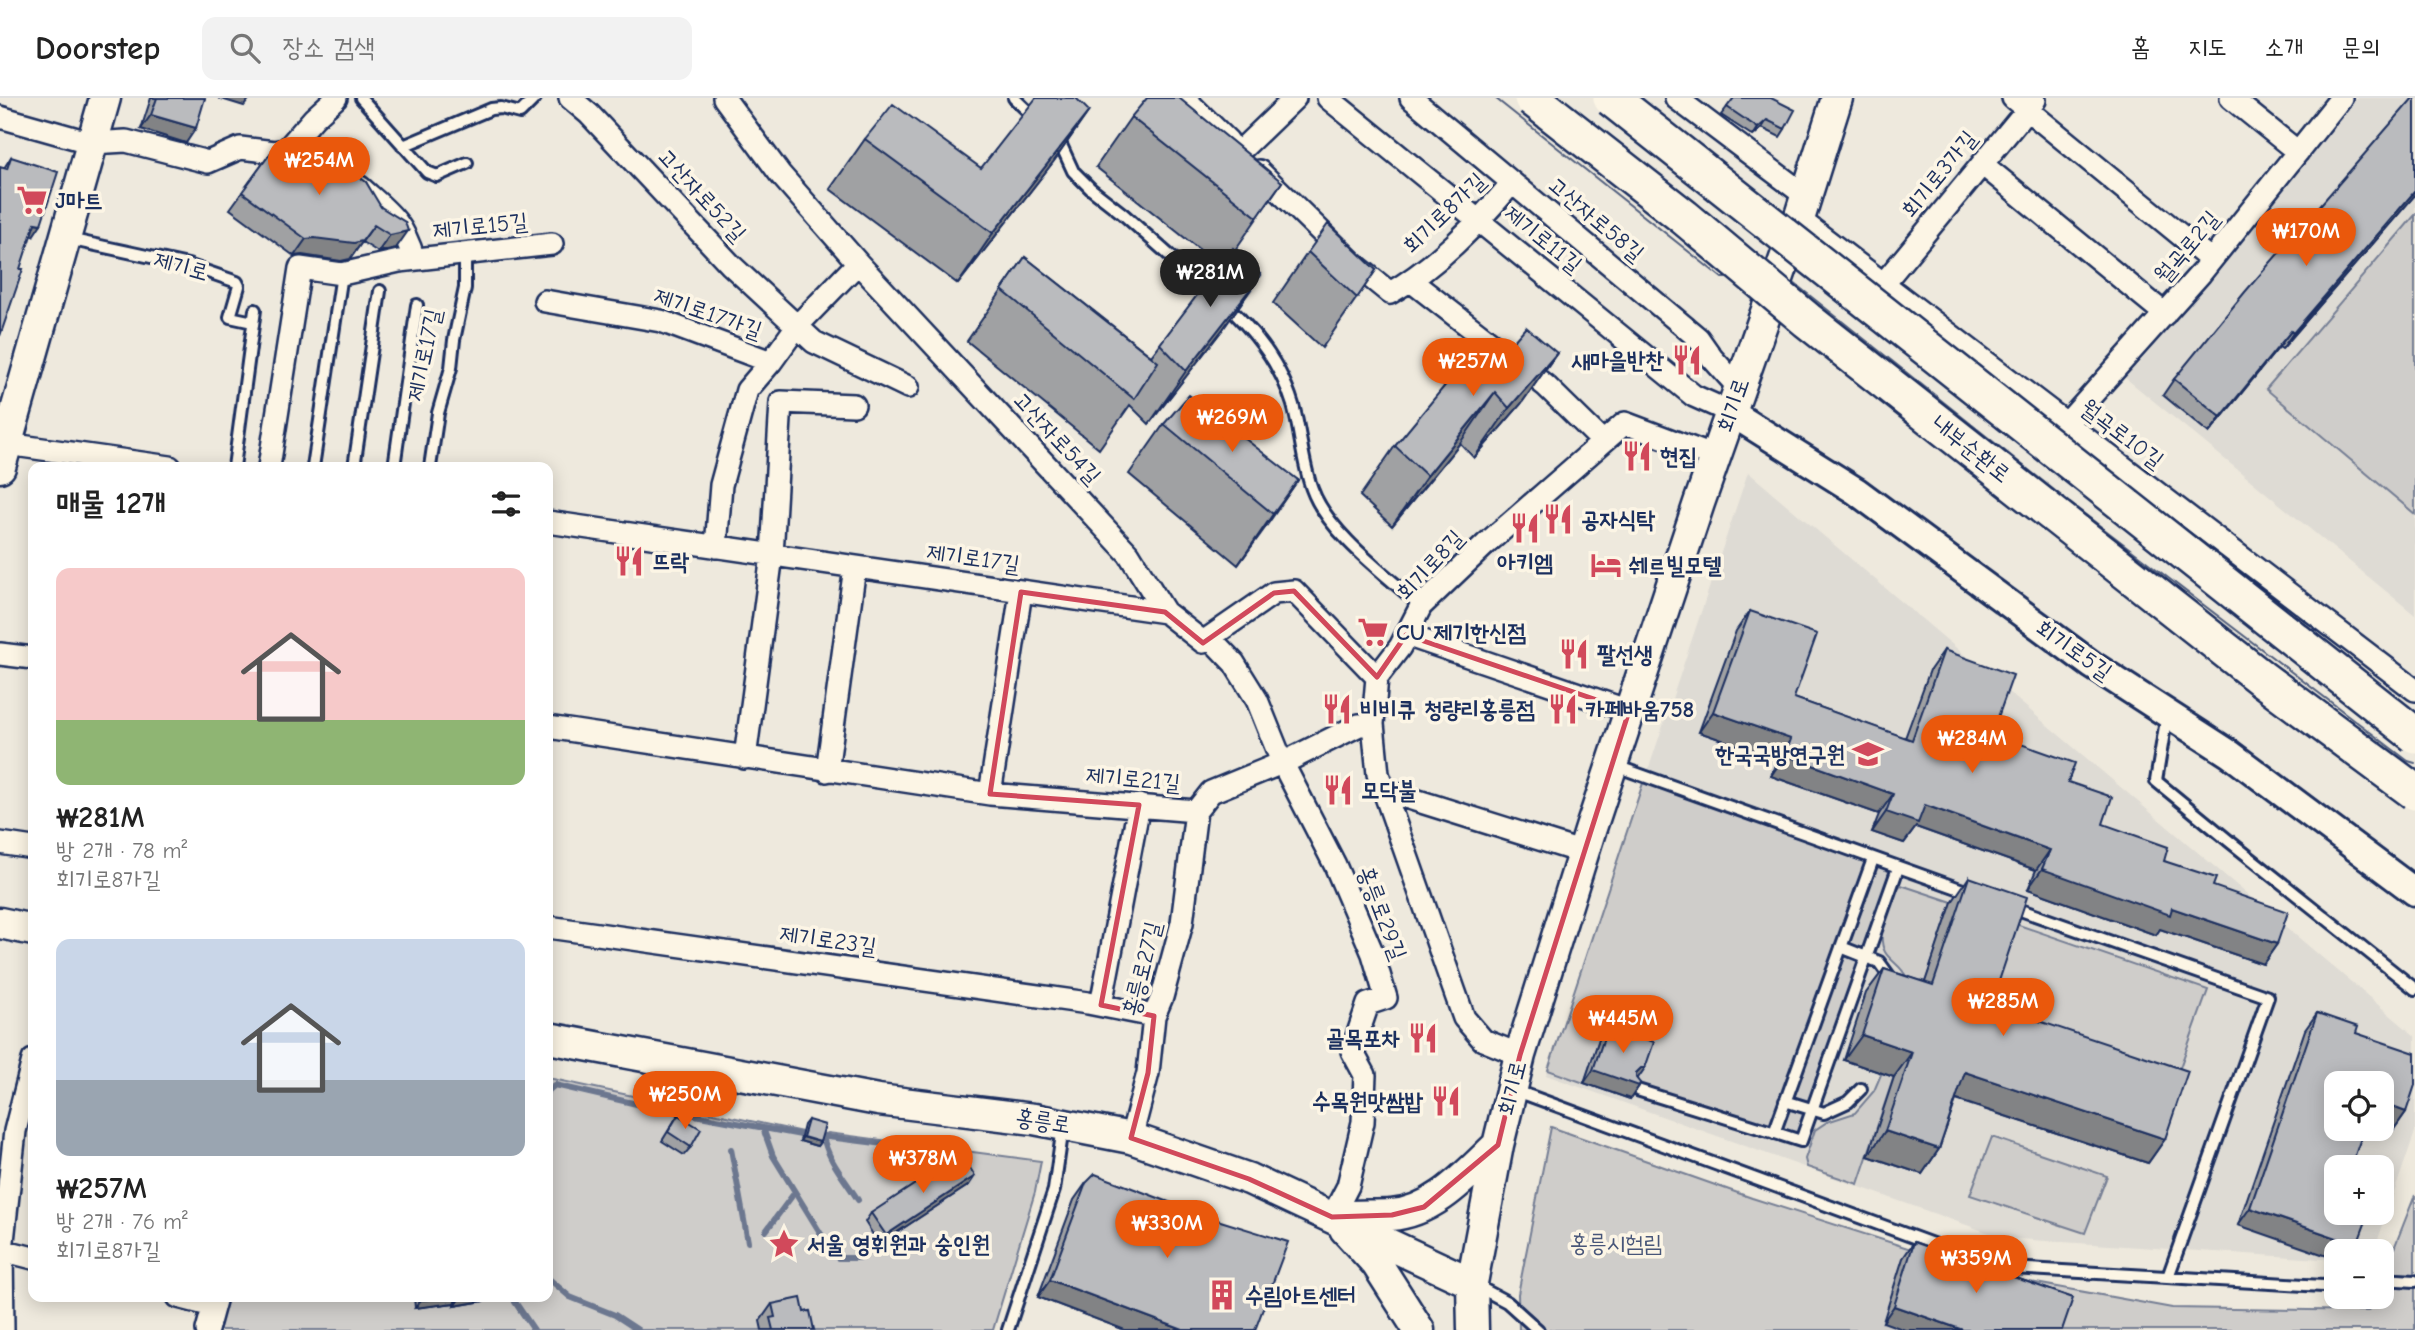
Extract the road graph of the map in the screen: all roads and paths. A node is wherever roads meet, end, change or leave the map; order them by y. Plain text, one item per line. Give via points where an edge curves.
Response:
1 (105, 98) edge
2 (336, 98) edge
3 (361, 98) edge
4 (535, 98) edge
5 (570, 98) edge
6 (723, 98) edge
7 (1014, 98) edge
8 (1184, 98) edge
9 (1295, 98) edge
10 (1328, 98) edge
11 (1411, 98) edge
12 (1532, 98) edge
13 (1611, 98) edge
14 (1676, 98) edge
15 (1837, 98) edge
16 (2231, 98) edge
17 (2341, 98) edge
18 (2025, 102) edge
19 (0, 117) edge
20 (1043, 126) edge
21 (301, 134) junction
22 (1053, 136) edge
23 (92, 143) junction
24 (404, 146) junction
25 (320, 151) edge
26 (1239, 152) junction
27 (2298, 152) junction
28 (467, 163) dead end
29 (1982, 164) junction
30 (348, 177) edge
31 (1512, 183) junction
32 (1802, 207) junction
33 (1479, 221) junction
34 (65, 239) junction
35 (552, 244) dead end
36 (465, 254) junction
37 (414, 259) junction
38 (2211, 260) junction
39 (858, 263) junction
40 (342, 274) junction
41 (1411, 281) junction
42 (1883, 284) junction
43 (380, 291) dead end
44 (545, 301) dead end
45 (417, 304) dead end
46 (2165, 314) junction
47 (797, 326) junction
48 (771, 362) junction
49 (908, 387) dead end
50 (1735, 400) junction
51 (854, 405) dead end
52 (2066, 424) junction
53 (1603, 442) junction
54 (4, 455) edge
55 (1715, 457) junction
56 (101, 462) edge
57 (235, 462) edge
58 (270, 462) edge
59 (314, 462) edge
60 (355, 462) edge
61 (395, 462) edge
62 (431, 462) edge
63 (553, 523) edge
64 (716, 547) junction
65 (772, 555) junction
66 (855, 567) junction
67 (1021, 592) junction
68 (1421, 606) junction
69 (1165, 612) junction
70 (1406, 635) junction
71 (1210, 638) junction
72 (0, 654) edge
73 (28, 657) edge
74 (1377, 677) junction
75 (2415, 690) edge
76 (1629, 711) junction
77 (2167, 713) junction
78 (1373, 724) junction
79 (553, 728) edge
80 (2415, 735) edge
81 (745, 758) junction
82 (1282, 762) junction
83 (1612, 765) junction
84 (827, 771) junction
85 (1383, 790) junction
86 (2415, 792) edge
87 (990, 794) junction
88 (1139, 805) junction
89 (1196, 811) junction
90 (0, 844) edge
91 (28, 847) edge
92 (1584, 853) junction
93 (1873, 859) junction
94 (1898, 868) junction
95 (2415, 892) edge
96 (1990, 900) edge
97 (2003, 905) edge
98 (0, 923) edge
99 (553, 928) edge
100 (28, 929) edge
101 (1841, 947) junction
102 (1867, 956) junction
103 (2415, 989) edge
104 (1894, 994) edge
105 (1101, 1006) junction
106 (1154, 1016) junction
107 (553, 1039) edge
108 (1520, 1055) junction
109 (1634, 1089) edge
110 (1861, 1089) dead end
111 (1512, 1090) junction
112 (28, 1101) edge
113 (1785, 1101) junction
114 (1812, 1110) junction
115 (1064, 1124) junction
116 (24, 1133) edge
117 (1774, 1133) junction
118 (1131, 1138) junction
119 (1498, 1145) junction
120 (1332, 1217) junction
121 (2, 1250) edge
122 (28, 1257) edge
123 (2168, 1277) junction
124 (2394, 1280) edge
125 (2415, 1281) edge
126 (1472, 1283) junction
127 (2324, 1286) edge
128 (214, 1302) edge
129 (1416, 1329) edge
130 (3, 1330) edge
131 (207, 1330) edge
132 (1007, 1330) edge
133 (1473, 1330) edge
134 (1538, 1330) edge

1 - 23 main road
2 - 21 street
3 - 24 lane
4 - 24 lane via 520,113 491,109
5 - 47 street, 고산자로52길 via 731,265
6 - 39 street, 고산자로54길 via 780,174
7 - 20 lane
8 - 26 street, 회기로8가길
9 - 26 street
10 - 33 street, 제기로11길
11 - 31 street, 고산자로58길
12 - 86 highway, 내부순환로, bridge via 2240,661
13 - 80 highway, bridge
14 - 32 street, 월곡로10길
15 - 32 main road, 회기로
16 - 27 street
17 - 27 street, 월곡로2길
18 - 29 street, 회기로3가길
18 - 38 street
19 - 23 street
21 - 23 street via 282,152 240,148 208,162 126,141
21 - 25 street
22 - 68 lane via 1073,171 1091,190 1233,312 1267,349 1293,405 1312,490 1325,514
23 - 34 main road
24 - 28 lane via 432,175
26 - 41 street, 회기로8가길 via 1390,293
27 - 38 street, 월곡로2길
29 - 42 street, 회기로3가길
29 - 46 street
30 - 37 street, 제기로15길 via 396,220
31 - 33 street, 회기로8가길
31 - 50 street, 고산자로58길 via 1698,338
32 - 42 street, 월곡로10길
32 - 50 main road, 회기로, bridge
33 - 41 street, 회기로8가길
33 - 50 street, 제기로11길 via 1693,396
34 - 54 main road
34 - 57 lane, 제기로 via 188,265 237,282 230,317 254,316
35 - 36 street, 제기로15길
36 - 37 street, 제기로15길
36 - 62 lane, 제기로17길 via 466,284
37 - 40 street, 제기로15길
38 - 46 street, 월곡로2길
39 - 47 street
39 - 69 street, 고산자로54길 via 1129,554
40 - 58 street, 제기로15길 via 300,268
40 - 59 lane
41 - 53 street, 회기로8가길 via 1546,386
42 - 52 street, 월곡로10길
43 - 60 lane
44 - 48 street, 제기로17가길 via 661,321
45 - 61 lane, 제기로17길
46 - 52 street, 월곡로2길
47 - 48 street, 제기로17가길
47 - 49 street, 고산자로52길 via 814,342
48 - 64 street, 제기로17가길 via 747,390 721,485
50 - 55 main road, 회기로
50 - 77 street, 회기로5길 via 2092,665
51 - 65 street via 781,402
52 - 75 street, 월곡로10길
53 - 55 street, 회기로8길 via 1625,423
53 - 68 street, 회기로8길
54 - 56 street
55 - 76 main road, 회기로
63 - 64 street, 제기로17길
64 - 65 street, 제기로17길
65 - 66 street, 제기로17길
65 - 81 street
66 - 67 street, 제기로17길
66 - 84 street
67 - 69 street, 제기로17길
67 - 87 street
68 - 70 street, 회기로8길
69 - 71 street, 고산자로54길 via 1203,642
70 - 74 street, 회기로8길
70 - 76 street
71 - 74 street via 1273,593 1294,591
71 - 82 street, 홍릉로29길 via 1234,663 1257,700
72 - 73 street
74 - 78 street, 회기로8길
76 - 83 main road, 회기로
77 - 95 street, 회기로5길 via 2230,754
77 - 103 lane via 2157,780
78 - 82 street, 제기로21길 via 1359,725
78 - 85 street, 회기로8길
79 - 81 street, 제기로21길
81 - 84 street, 제기로21길
82 - 89 street, 제기로21길 via 1211,792
82 - 120 street, 홍릉로29길 via 1335,865 1373,954 1386,998 1368,1004 1352,1052 1365,1075 1363,1122 1348,1186
83 - 92 main road, 회기로
83 - 93 lane
84 - 87 street, 제기로21길
85 - 92 street
85 - 108 street, 회기로8길 via 1464,1018 1483,1040
87 - 88 street, 제기로21길
88 - 89 street, 제기로21길
88 - 105 street
89 - 106 street, 홍릉로27길 via 1182,923
90 - 91 street
92 - 108 main road, 회기로
93 - 94 lane
93 - 101 lane
94 - 96 lane
94 - 102 lane
97 - 123 lane via 2267,997
98 - 100 main road
99 - 105 street, 제기로23길
101 - 102 lane
101 - 113 lane
102 - 104 lane via 1892,978
102 - 114 lane
105 - 106 street, 제기로23길
106 - 118 street, 홍릉로27길 via 1148,1073
107 - 115 main road, 홍릉로 via 878,1100
108 - 111 main road, 회기로
109 - 117 lane
110 - 114 lane via 1833,1110
111 - 119 main road, 회기로
111 - 123 lane via 1995,1267
112 - 116 street
113 - 114 lane
113 - 117 lane
114 - 117 lane via 1801,1141
115 - 118 main road, 홍릉로
115 - 132 lane via 1054,1190
116 - 121 street
118 - 120 main road, 홍릉로 via 1249,1179
119 - 120 main road via 1424,1207 1392,1215
119 - 126 main road, 회기로
120 - 126 main road, 홍릉로
120 - 129 main road via 1377,1264
121 - 122 street
121 - 130 street
123 - 127 lane
124 - 125 lane
126 - 133 main road, 회기로
126 - 134 lane via 1507,1302
128 - 131 street

